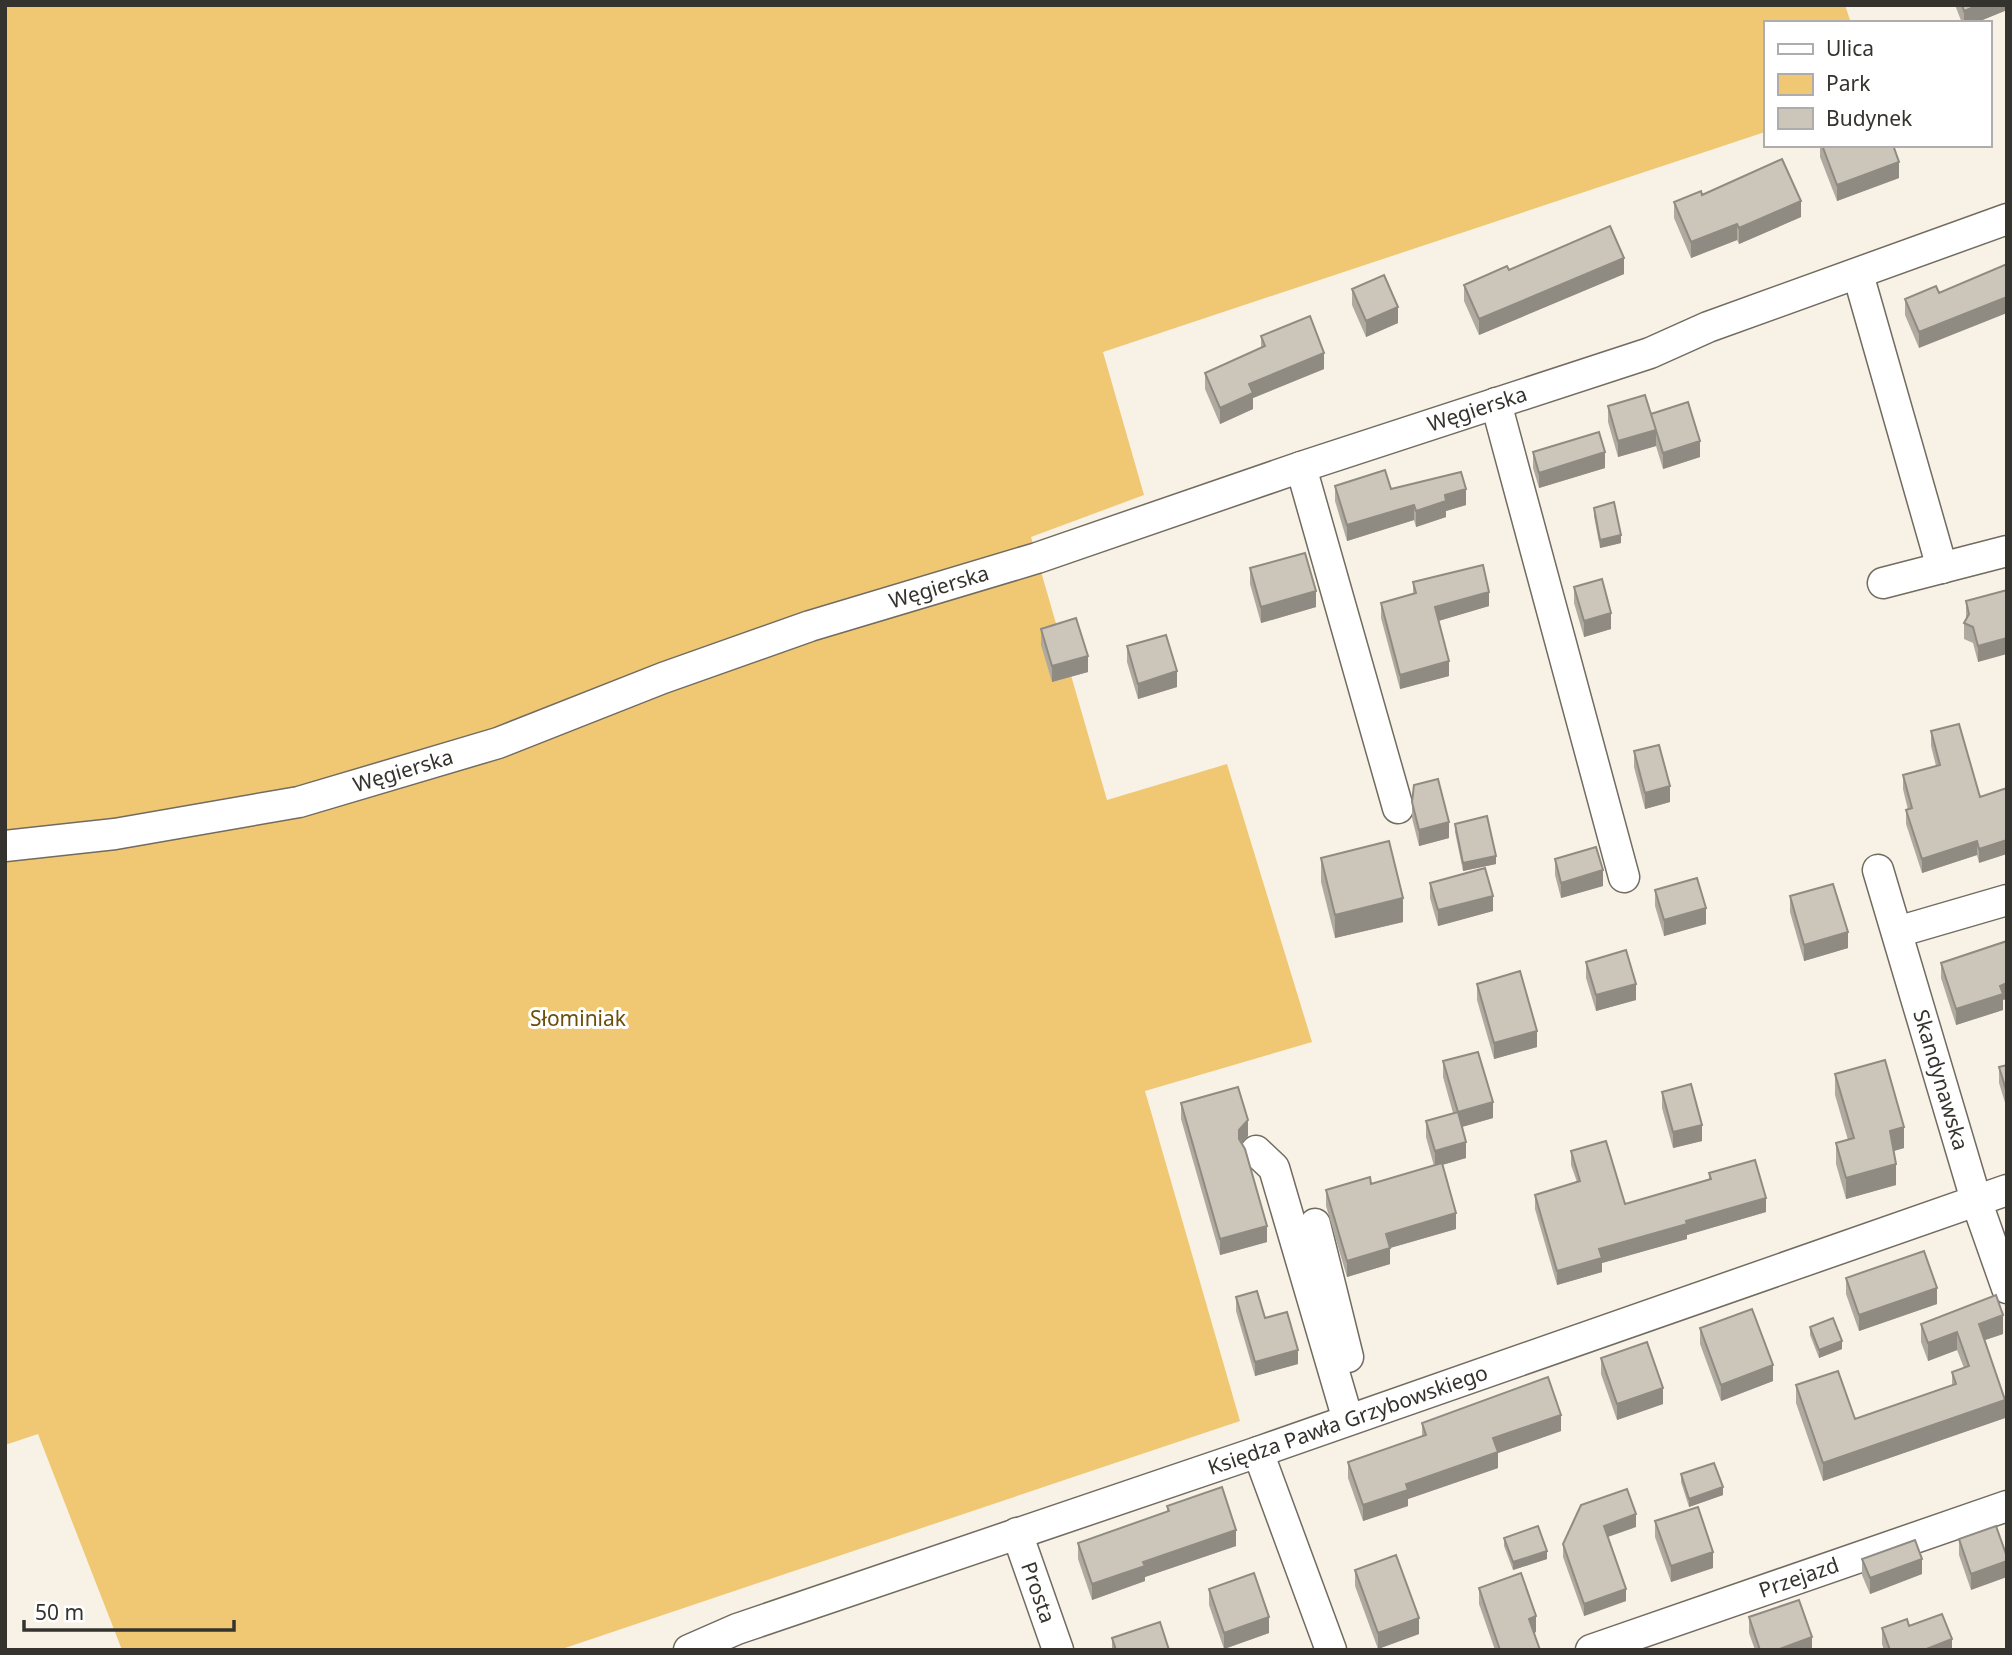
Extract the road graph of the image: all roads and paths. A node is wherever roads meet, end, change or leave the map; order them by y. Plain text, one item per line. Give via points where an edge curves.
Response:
1 (2007, 219) edge
2 (1858, 274) junction
3 (1496, 403) junction
4 (1301, 467) junction
5 (2007, 551) edge
6 (1942, 568) junction
7 (1883, 583) dead end
8 (1398, 808) dead end
9 (5, 846) edge
10 (1878, 870) dead end
11 (1623, 877) dead end
12 (2007, 900) edge
13 (1897, 932) junction
14 (1256, 1151) dead end
15 (2007, 1190) edge
16 (1976, 1200) junction
17 (1315, 1224) dead end
18 (2007, 1288) edge
19 (1355, 1418) junction
20 (1258, 1452) junction
21 (2007, 1506) edge
22 (1017, 1534) junction
23 (741, 1639) edge
24 (689, 1650) edge
25 (1058, 1650) edge
26 (1331, 1650) edge
27 (1591, 1650) edge

1 - 2 street, Węgierska
2 - 3 street, Węgierska via 1708,327 1650,353
2 - 6 street
3 - 4 street, Węgierska
3 - 11 street
4 - 8 street
4 - 9 street, Węgierska via 1037,558 810,626 498,743 299,802 114,834
5 - 6 street
6 - 7 street
10 - 13 street, Skandynawska
12 - 13 street
13 - 16 street, Skandynawska
14 - 19 street via 1274,1168
15 - 16 street, Księdza Pawła Grzybowskiego
16 - 18 street, Skandynawska
16 - 19 street, Księdza Pawła Grzybowskiego
17 - 19 street
19 - 20 street, Księdza Pawła Grzybowskiego
20 - 22 street, Księdza Pawła Grzybowskiego
20 - 26 street
21 - 27 street, Przejazd
22 - 23 street, Księdza Pawła Grzybowskiego
22 - 25 street, Prosta
23 - 24 street, Księdza Pawła Grzybowskiego

